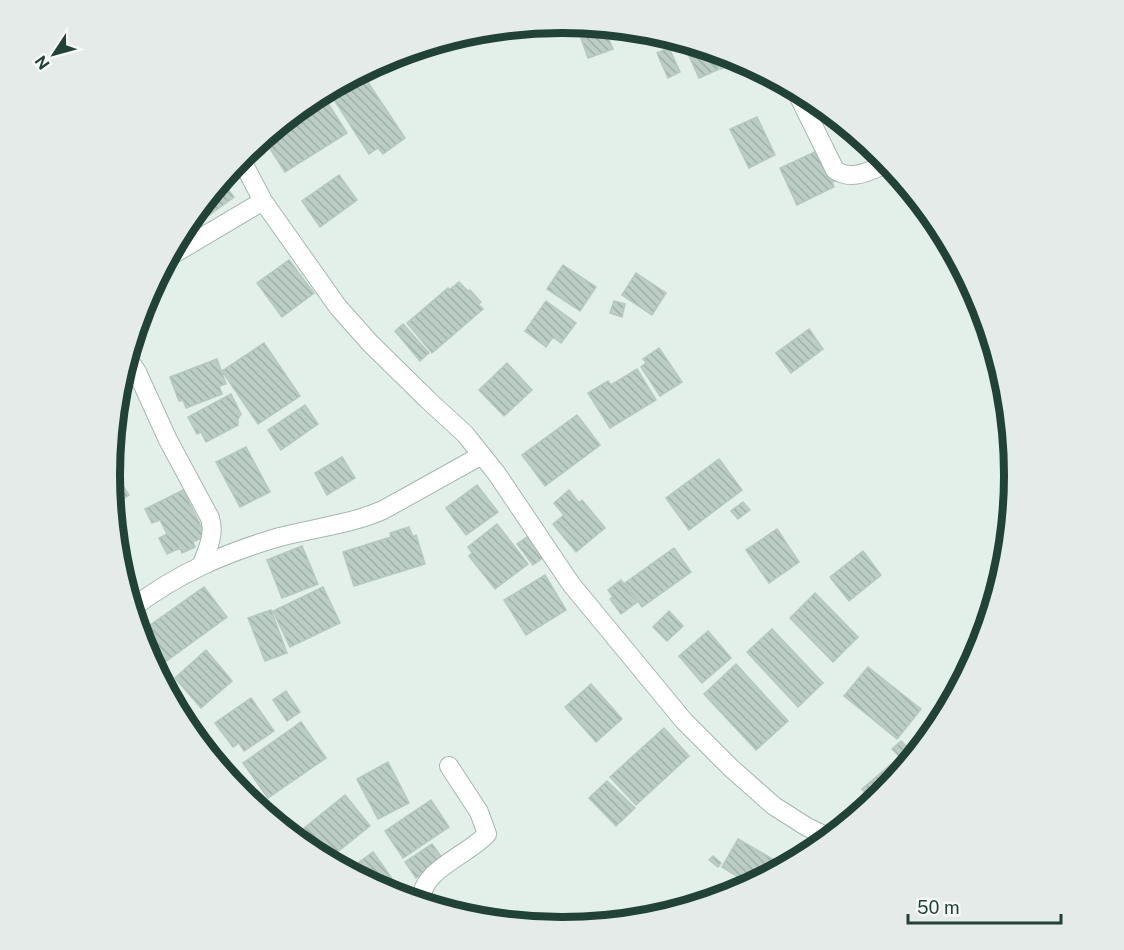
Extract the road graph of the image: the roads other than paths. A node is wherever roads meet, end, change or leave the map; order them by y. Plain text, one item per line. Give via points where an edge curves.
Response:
1 (802, 103) edge
2 (245, 167) edge
3 (879, 167) edge
4 (263, 201) junction
5 (182, 249) edge
6 (134, 367) edge
7 (482, 455) junction
8 (202, 564) junction
9 (139, 603) edge
10 (449, 766) dead end
11 (818, 836) edge
12 (422, 895) edge

1 - 3 street via 835,170 851,177
2 - 4 street
4 - 5 street
4 - 7 street via 345,314
6 - 8 street via 210,518 212,535
7 - 8 street via 366,517 277,538
7 - 11 street via 571,584 684,721 774,806
8 - 9 street
10 - 12 street via 479,812 487,834 439,869

